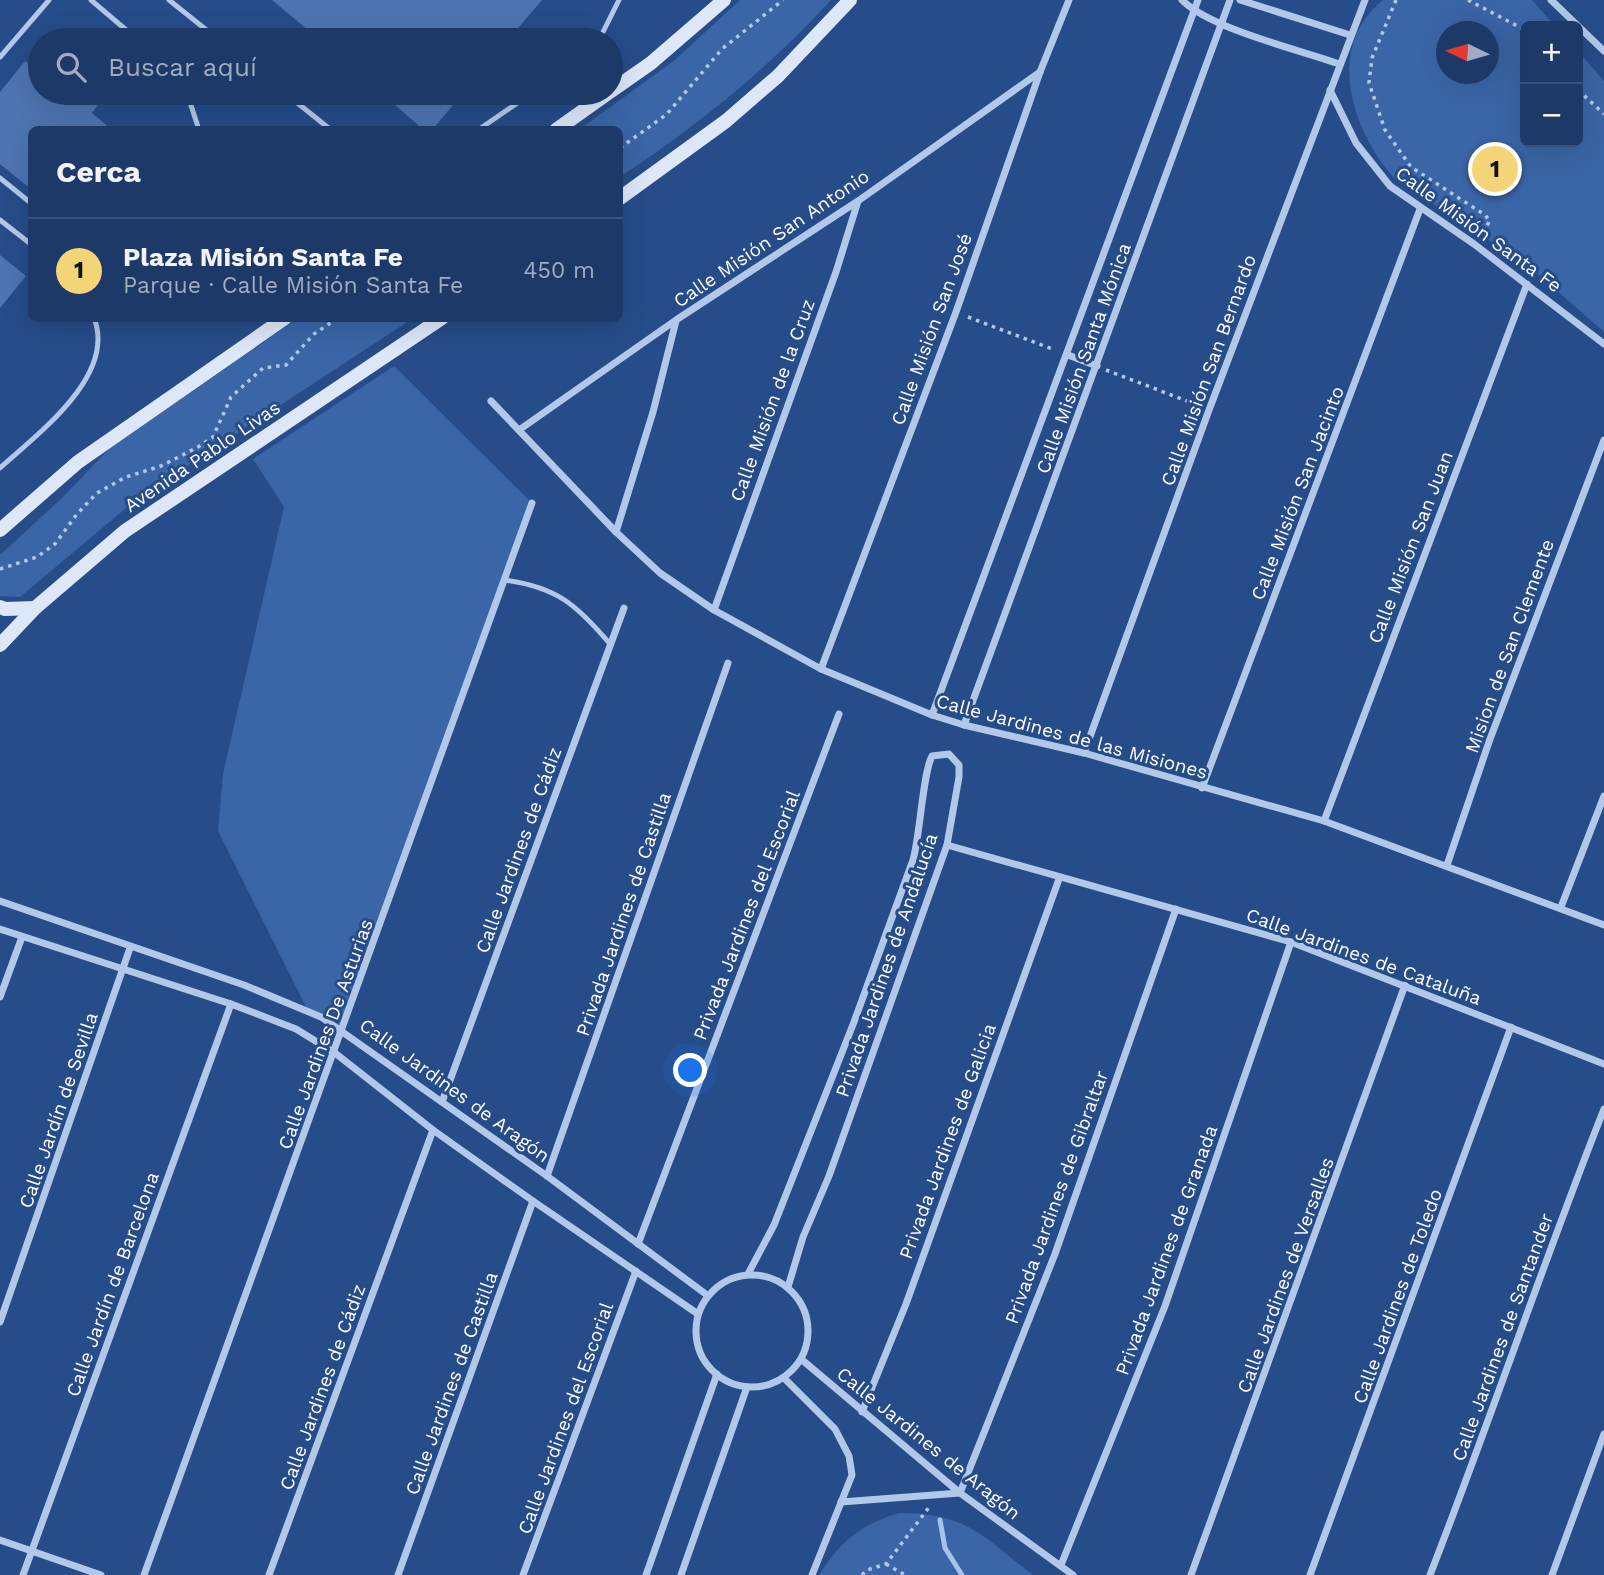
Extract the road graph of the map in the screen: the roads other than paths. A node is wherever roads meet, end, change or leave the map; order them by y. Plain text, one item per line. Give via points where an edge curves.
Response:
1 (49, 0) edge
2 (91, 0) edge
3 (169, 0) edge
4 (619, 0) edge
5 (724, 0) edge
6 (850, 0) edge
7 (1069, 0) edge
8 (1182, 0) edge
9 (1198, 0) edge
10 (1230, 0) edge
11 (1240, 0) edge
12 (1365, 0) edge
13 (1551, 0) edge
14 (1194, 12) junction
15 (1222, 24) junction
16 (124, 28) edge
17 (204, 28) edge
18 (605, 28) edge
19 (1350, 35) junction
20 (1604, 51) edge
21 (0, 57) edge
22 (1339, 64) junction
23 (1040, 72) junction
24 (623, 83) edge
25 (1330, 90) junction
26 (191, 105) edge
27 (300, 105) edge
28 (514, 105) edge
29 (592, 105) edge
30 (198, 126) edge
31 (326, 126) edge
32 (484, 126) edge
33 (562, 126) edge
34 (0, 178) edge
35 (623, 196) edge
36 (28, 201) edge
37 (858, 201) junction
38 (1420, 209) junction
39 (0, 220) edge
40 (28, 242) edge
41 (1527, 284) junction
42 (676, 320) junction
43 (94, 322) edge
44 (279, 322) edge
45 (436, 322) edge
46 (1604, 344) edge
47 (1068, 355) junction
48 (1097, 366) junction
49 (491, 401) dead end
50 (519, 430) junction
51 (1604, 440) edge
52 (0, 468) edge
53 (532, 503) dead end
54 (0, 530) edge
55 (615, 532) junction
56 (504, 580) junction
57 (0, 607) edge
58 (35, 608) junction
59 (624, 608) dead end
60 (714, 610) junction
61 (0, 645) edge
62 (610, 645) junction
63 (728, 663) dead end
64 (821, 668) junction
65 (839, 714) dead end
66 (932, 715) junction
67 (964, 726) junction
68 (1084, 753) junction
69 (1202, 788) junction
70 (1604, 796) edge
71 (1324, 821) junction
72 (947, 845) junction
73 (1447, 865) junction
74 (1059, 879) junction
75 (0, 901) edge
76 (1561, 907) junction
77 (1176, 909) junction
78 (1604, 925) edge
79 (0, 929) edge
80 (22, 937) junction
81 (1291, 942) junction
82 (130, 948) junction
83 (123, 971) junction
84 (1405, 985) junction
85 (0, 997) edge
86 (231, 1004) junction
87 (1511, 1027) junction
88 (343, 1030) junction
89 (335, 1054) junction
90 (1604, 1064) edge
91 (442, 1102) junction
92 (1604, 1109) edge
93 (433, 1130) junction
94 (547, 1176) junction
95 (533, 1201) junction
96 (638, 1244) junction
97 (636, 1271) junction
98 (748, 1274) junction
99 (788, 1287) junction
100 (707, 1295) junction
101 (698, 1314) junction
102 (0, 1322) edge
103 (802, 1359) junction
104 (717, 1374) junction
105 (783, 1378) junction
106 (747, 1387) junction
107 (862, 1412) junction
108 (1604, 1434) edge
109 (960, 1493) junction
110 (841, 1502) junction
111 (0, 1540) edge
112 (32, 1551) junction
113 (1061, 1565) junction
114 (23, 1575) edge
115 (101, 1575) edge
116 (144, 1575) edge
117 (269, 1575) edge
118 (398, 1575) edge
119 (523, 1575) edge
120 (646, 1575) edge
121 (681, 1575) edge
122 (813, 1575) edge
123 (1073, 1575) edge
124 (1191, 1575) edge
125 (1310, 1575) edge
126 (1430, 1575) edge
127 (1552, 1575) edge

1 - 21 lane
2 - 16 lane
3 - 17 lane
4 - 18 lane
5 - 24 main road
6 - 35 main road via 778,76 726,121
7 - 23 street, Calle Misión San José
8 - 14 street
9 - 14 street, Calle Misión Santa Mónica
10 - 15 street, Calle Misión Santa Mónica
11 - 19 street
12 - 19 street, Calle Misión San Bernardo
13 - 20 street
14 - 15 street
14 - 47 street, Calle Misión Santa Mónica
15 - 22 street
15 - 48 street, Calle Misión Santa Mónica
19 - 22 street, Calle Misión San Bernardo
22 - 25 street, Calle Misión San Bernardo
23 - 37 street, Calle Misión San Antonio
23 - 64 street, Calle Misión San José via 956,312
25 - 38 street, Calle Misión Santa Fe via 1370,164
25 - 68 street, Calle Misión San Bernardo
26 - 30 lane
27 - 31 lane
28 - 32 lane
29 - 33 main road
34 - 36 lane
37 - 42 street, Calle Misión San Antonio
37 - 60 street, Calle Misión de la Cruz
38 - 41 street, Calle Misión Santa Fe
38 - 69 street, Calle Misión San Jacinto
39 - 40 lane
41 - 46 street, Calle Misión Santa Fe
41 - 71 street, Calle Misión San Juan
42 - 50 street, Calle Misión San Antonio
42 - 55 street
43 - 52 lane via 95,356 85,385
44 - 54 main road via 78,462
45 - 58 main road, Avenida Pablo Livas via 125,531
47 - 48 street
47 - 66 street, Calle Misión Santa Mónica
48 - 67 street, Calle Misión Santa Mónica
49 - 50 street, Calle Jardines de las Misiones
50 - 55 street, Calle Jardines de las Misiones
51 - 73 street, Mision de San Clemente
53 - 56 street, Calle Jardines De Asturias
55 - 60 street, Calle Jardines de las Misiones via 660,573
56 - 62 lane via 535,584 564,597
56 - 88 street, Calle Jardines De Asturias
57 - 58 main road
58 - 61 main road, Avenida Pablo Livas
59 - 62 street, Calle Jardines de Cádiz
60 - 64 street, Calle Jardines de las Misiones
62 - 91 street, Calle Jardines de Cádiz
63 - 94 street, Privada Jardines de Castilla
64 - 66 street, Calle Jardines de las Misiones
65 - 96 street, Privada Jardines del Escorial
66 - 67 street, Calle Jardines de las Misiones
67 - 68 street, Calle Jardines de las Misiones
68 - 69 street, Calle Jardines de las Misiones
69 - 71 street, Calle Jardines de las Misiones
70 - 76 street
71 - 73 street, Calle Jardines de las Misiones
72 - 74 street, Calle Jardines de Cataluña
72 - 98 street, Privada Jardines de Andalucía via 960,769 954,758 940,754 932,757 927,768 913,860 854,1023 774,1225
72 - 99 street, Privada Jardines de Andalucía
73 - 76 street, Calle Jardines de las Misiones
74 - 77 street, Calle Jardines de Cataluña
74 - 107 street, Privada Jardines de Galicia via 906,1304
75 - 82 street, Calle Jardines de Aragón
76 - 78 street, Calle Jardines de las Misiones
77 - 81 street, Calle Jardines de Cataluña
77 - 109 street, Privada Jardines de Gibraltar via 1055,1254
79 - 80 street
80 - 83 street
80 - 85 street
81 - 84 street, Calle Jardines de Cataluña
81 - 113 street, Privada Jardines de Granada via 1165,1306
82 - 83 street, Calle Jardín de Sevilla
82 - 88 street, Calle Jardines de Aragón via 244,985
83 - 86 street
83 - 102 street, Calle Jardín de Sevilla
84 - 87 street, Calle Jardines de Cataluña
84 - 124 street, Calle Jardines de Versalles
86 - 89 street via 296,1029
86 - 112 street, Calle Jardín de Barcelona
87 - 90 street, Calle Jardines de Cataluña
87 - 125 street, Calle Jardines de Toledo
88 - 89 street, Calle Jardines De Asturias
88 - 91 street, Calle Jardines de Aragón
89 - 93 street
89 - 116 street, Calle Jardines De Asturias
91 - 94 street, Calle Jardines de Aragón
92 - 126 street, Calle Jardines de Santander
93 - 95 street
93 - 117 street, Calle Jardines de Cádiz
94 - 96 street, Calle Jardines de Aragón
95 - 97 street
95 - 118 street, Calle Jardines de Castilla
96 - 100 street, Calle Jardines de Aragón
97 - 101 street
97 - 119 street, Calle Jardines del Escorial
98 - 99 street via 769,1276
98 - 100 street via 725,1280
99 - 103 street via 808,1320
100 - 101 street
101 - 104 street via 697,1345
103 - 105 street
103 - 107 street, Calle Jardines de Aragón
104 - 106 street
104 - 120 street
105 - 106 street via 766,1386
105 - 110 street via 841,1439 849,1456 852,1475
106 - 121 street
107 - 109 street, Calle Jardines de Aragón
108 - 127 street
109 - 110 street
109 - 113 street, Calle Jardines de Aragón
110 - 122 street
111 - 112 street
112 - 114 street, Calle Jardín de Barcelona
112 - 115 street
113 - 123 street, Calle Jardines de Aragón

